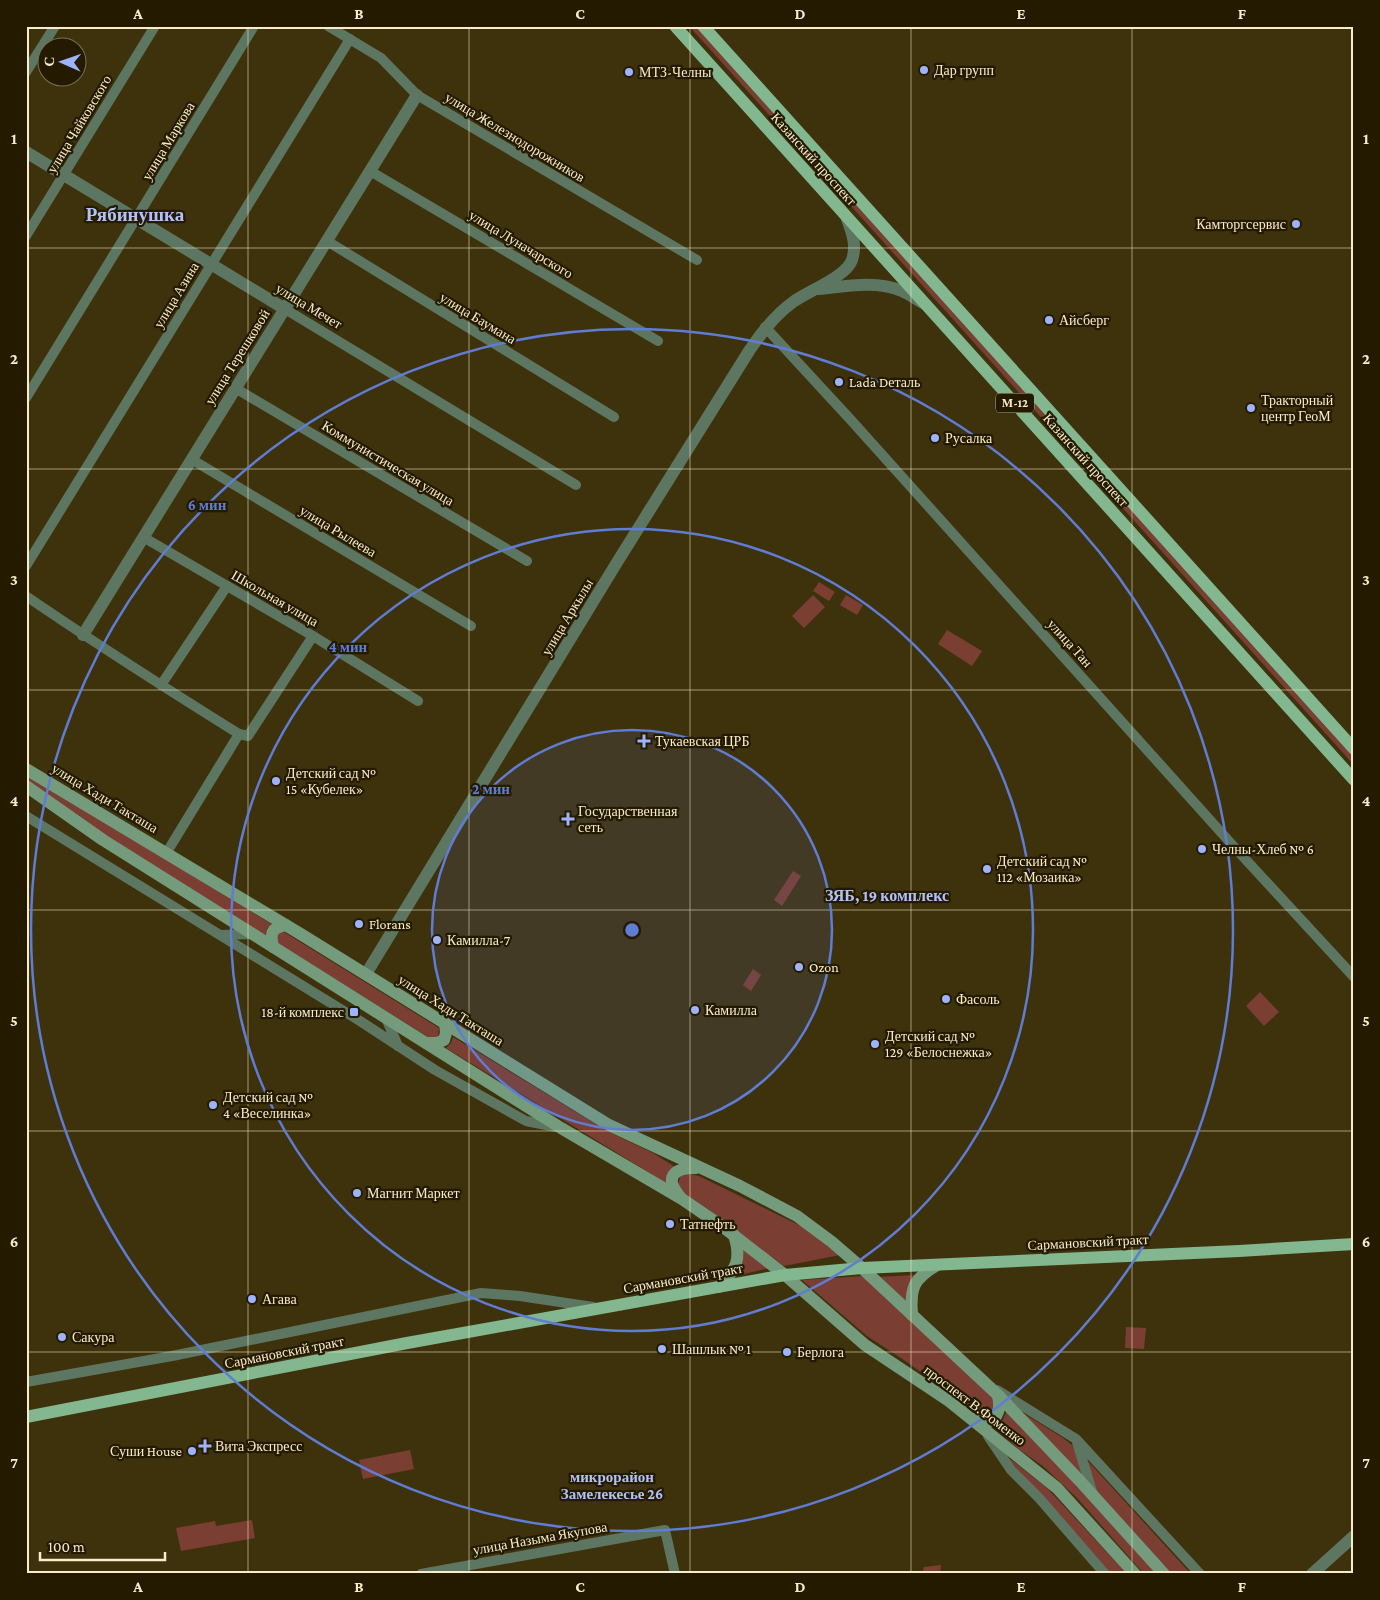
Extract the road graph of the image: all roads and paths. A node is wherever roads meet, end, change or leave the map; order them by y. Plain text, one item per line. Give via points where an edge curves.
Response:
1 (55, 26) edge
2 (155, 26) edge
3 (254, 26) edge
4 (328, 26) edge
5 (675, 26) edge
6 (704, 26) edge
7 (350, 40) junction
8 (26, 72) edge
9 (417, 95) junction
10 (26, 152) edge
11 (370, 171) junction
12 (64, 175) junction
13 (847, 219) junction
14 (137, 220) junction
15 (26, 236) edge
16 (327, 241) junction
17 (696, 260) dead end
18 (211, 265) junction
19 (812, 290) junction
20 (928, 306) junction
21 (285, 309) junction
22 (765, 327) junction
23 (658, 341) dead end
24 (235, 388) junction
25 (26, 398) edge
26 (614, 417) dead end
27 (191, 459) junction
28 (576, 486) dead end
29 (143, 537) junction
30 (528, 561) dead end
31 (26, 566) edge
32 (227, 586) junction
33 (26, 596) edge
34 (472, 626) dead end
35 (82, 635) junction
36 (313, 636) junction
37 (161, 686) junction
38 (418, 701) dead end
39 (243, 735) junction
40 (1354, 749) edge
41 (26, 770) edge
42 (1354, 780) edge
43 (26, 786) edge
44 (26, 816) edge
45 (167, 852) junction
46 (286, 925) junction
47 (253, 934) junction
48 (220, 935) junction
49 (273, 947) junction
50 (366, 974) junction
51 (1354, 977) edge
52 (386, 1018) junction
53 (444, 1023) junction
54 (426, 1043) junction
55 (398, 1046) junction
56 (561, 1128) junction
57 (698, 1168) junction
58 (682, 1199) junction
59 (734, 1235) junction
60 (1354, 1244) edge
61 (938, 1265) junction
62 (862, 1268) junction
63 (785, 1275) junction
64 (719, 1287) junction
65 (602, 1308) junction
66 (912, 1315) junction
67 (981, 1380) junction
68 (26, 1382) edge
69 (998, 1395) junction
70 (26, 1417) edge
71 (972, 1419) junction
72 (983, 1429) junction
73 (1076, 1439) junction
74 (1094, 1496) junction
75 (1354, 1536) edge
76 (420, 1574) edge
77 (675, 1574) edge
78 (1105, 1574) edge
79 (1135, 1574) edge
80 (1164, 1574) edge
81 (1200, 1574) edge
82 (1312, 1574) edge

1 - 8 street
2 - 12 street, улица Чайковского
3 - 14 street, улица Маркова
4 - 7 street, улица Железнодорожников
5 - 13 main road, Казанский проспект / М-12
6 - 40 main road, Казанский проспект / М-12
7 - 9 street, улица Железнодорожников via 381,58
7 - 18 street, улица Азина
9 - 11 street, улица Терешковой
9 - 17 street, улица Железнодорожников
10 - 12 street, улица Мечет
11 - 16 street, улица Терешковой
11 - 23 street, улица Луначарского
12 - 14 street, улица Мечет
12 - 15 street, улица Чайковского
13 - 19 street, улица Аркылы via 855,243 852,262 840,274
13 - 20 main road, Казанский проспект / М-12
14 - 18 street, улица Мечет
14 - 25 street, улица Маркова
16 - 21 street, улица Терешковой
16 - 26 street, улица Баумана
18 - 21 street, улица Мечет
18 - 31 street, улица Азина
19 - 20 street via 876,285 900,290
19 - 22 street, улица Аркылы
20 - 42 main road, Казанский проспект / М-12
21 - 24 street, улица Терешковой
21 - 28 street, улица Мечет
22 - 50 street, улица Аркылы
22 - 51 street, улица Тан
24 - 27 street, улица Терешковой
24 - 30 street, Коммунистическая улица
27 - 29 street, улица Терешковой
27 - 34 street, улица Рылеева
29 - 32 street, Школьная улица
29 - 35 street, улица Терешковой
32 - 36 street, Школьная улица
32 - 37 street
33 - 35 street
35 - 37 street
36 - 38 street, Школьная улица
36 - 39 street
37 - 39 street
39 - 45 street
41 - 45 main road, улица Хади Такташа
43 - 47 main road via 103,840
44 - 48 street
45 - 46 main road, улица Хади Такташа
46 - 49 main road via 272,932
46 - 50 main road, улица Хади Такташа
47 - 48 street
47 - 49 main road
48 - 55 street
49 - 52 main road
50 - 53 main road, улица Хади Такташа
52 - 54 main road
52 - 55 street
53 - 54 main road via 444,1040
53 - 57 main road, улица Хади Такташа via 609,1126
54 - 56 main road
55 - 56 street via 526,1121
56 - 58 main road
57 - 58 main road via 683,1168 673,1176 672,1183
57 - 62 main road, улица Хади Такташа via 797,1216
58 - 59 main road
59 - 63 main road
59 - 64 main road via 737,1262
60 - 61 main road, Сармановский тракт
61 - 62 main road, Сармановский тракт
61 - 66 main road via 922,1275 912,1288
62 - 63 main road, Сармановский тракт
62 - 66 main road, проспект В.Фоменко
63 - 64 main road, Сармановский тракт
63 - 71 main road, проспект В.Фоменко via 865,1345
64 - 65 main road, Сармановский тракт
65 - 68 street via 481,1293 172,1356
65 - 70 main road, Сармановский тракт
66 - 67 main road, проспект В.Фоменко
67 - 69 main road, проспект В.Фоменко
67 - 73 street
69 - 71 main road via 999,1412 992,1421
69 - 74 main road, проспект В.Фоменко
71 - 72 main road, проспект В.Фоменко
72 - 78 street via 1011,1470
72 - 79 main road, проспект В.Фоменко via 1057,1488
73 - 74 street
73 - 81 street
74 - 80 main road, проспект В.Фоменко
75 - 82 street
76 - 77 street, улица Назыма Якупова via 665,1530

